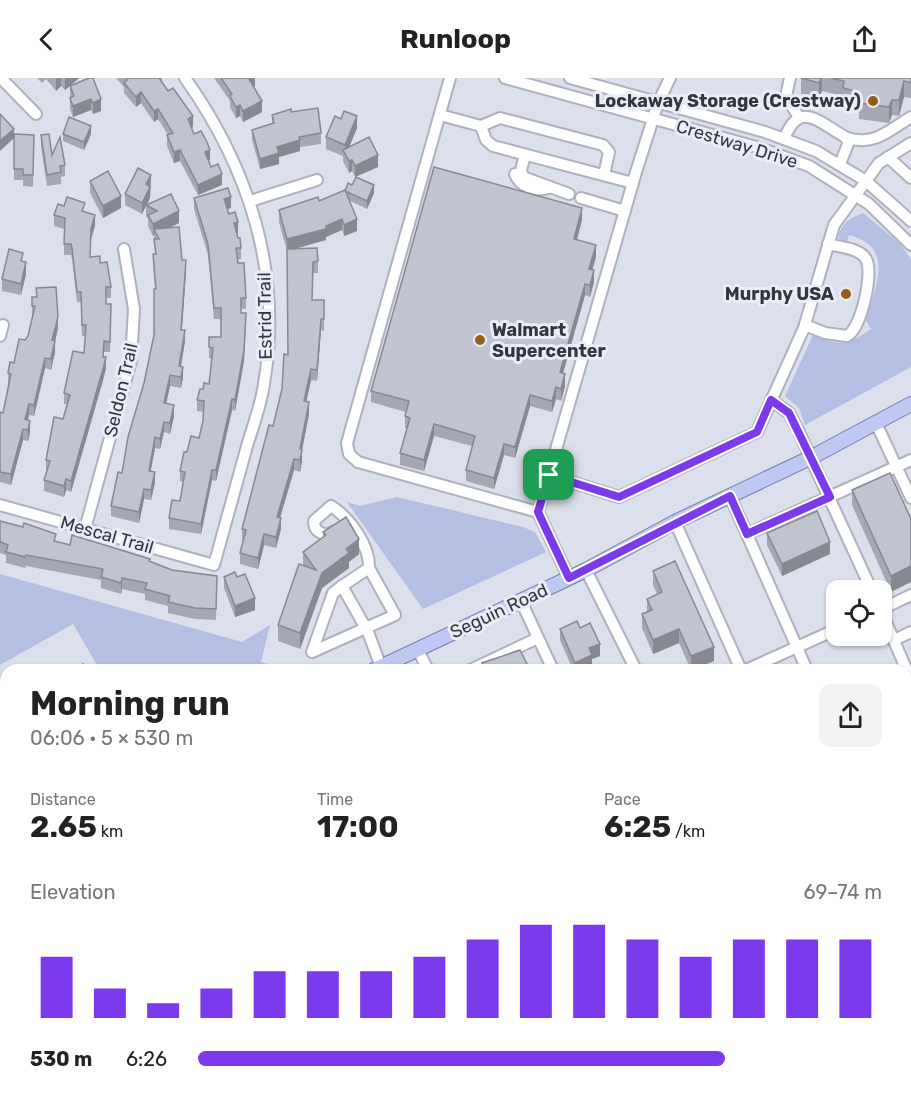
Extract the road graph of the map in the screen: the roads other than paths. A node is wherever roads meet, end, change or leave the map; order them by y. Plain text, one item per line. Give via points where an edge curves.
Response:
1 (1, 78) edge
2 (185, 78) edge
3 (450, 78) edge
4 (506, 78) edge
5 (570, 78) edge
6 (670, 78) edge
7 (790, 78) edge
8 (658, 103) junction
9 (36, 114) dead end
10 (440, 115) junction
11 (798, 116) junction
12 (911, 117) edge
13 (653, 119) junction
14 (481, 126) junction
15 (847, 138) junction
16 (784, 139) junction
17 (911, 143) edge
18 (522, 154) junction
19 (888, 157) junction
20 (840, 164) junction
21 (604, 175) junction
22 (911, 178) edge
23 (317, 180) dead end
24 (866, 181) junction
25 (633, 183) junction
26 (569, 194) dead end
27 (855, 194) junction
28 (581, 198) dead end
29 (250, 201) junction
30 (625, 211) junction
31 (911, 221) edge
32 (828, 244) junction
33 (911, 245) edge
34 (124, 249) dead end
35 (805, 325) junction
36 (771, 400) junction
37 (911, 404) edge
38 (876, 423) junction
39 (812, 457) junction
40 (911, 460) edge
41 (896, 465) junction
42 (549, 475) junction
43 (730, 496) junction
44 (830, 497) junction
45 (911, 498) edge
46 (0, 505) edge
47 (538, 512) junction
48 (345, 518) edge
49 (675, 522) junction
50 (85, 529) junction
51 (747, 534) junction
52 (214, 565) joint
53 (369, 568) junction
54 (586, 570) junction
55 (569, 578) junction
56 (867, 580) edge
57 (342, 586) junction
58 (911, 595) edge
59 (520, 601) junction
60 (892, 604) edge
61 (366, 628) junction
62 (911, 632) edge
63 (826, 634) edge
64 (892, 636) edge
65 (538, 638) junction
66 (894, 640) junction
67 (797, 647) junction
68 (418, 650) junction
69 (377, 664) edge
70 (389, 664) edge
71 (425, 664) edge
72 (483, 664) edge
73 (550, 664) edge
74 (633, 664) edge
75 (741, 664) edge
76 (758, 664) edge
77 (804, 664) edge
78 (903, 664) edge

1 - 9 street
2 - 29 street, Estrid Trail via 228,146
3 - 10 street
4 - 13 street, Crestway Drive
5 - 8 street, Crestway Drive
6 - 8 street
7 - 11 street via 786,96
8 - 13 street
8 - 16 street, Crestway Drive
10 - 14 street
10 - 47 street via 347,443 349,454 358,462
11 - 15 street via 806,116
11 - 16 street
12 - 15 street via 871,141
13 - 25 street
13 - 27 street, Crestway Drive via 793,160
14 - 18 street via 493,146
14 - 21 street via 500,118 603,146 609,152
15 - 20 street
16 - 20 street, Crestway Drive
17 - 19 street
18 - 21 street
18 - 26 street via 523,177
19 - 22 street
19 - 24 street
20 - 24 street, Crestway Drive
21 - 25 street
23 - 29 street
24 - 27 street
24 - 31 street, Crestway Drive
25 - 30 street
27 - 32 street via 834,225
27 - 33 street, Crestway Drive
28 - 30 street
29 - 52 street, Estrid Trail via 266,266 268,346 264,386
30 - 42 street
32 - 35 street
32 - 35 street via 866,257 869,269 858,326 847,336 838,337
34 - 50 street, Seldon Trail via 134,309 131,361
35 - 36 street
36 - 39 street via 789,413
36 - 42 street via 757,432 619,497
37 - 38 main road, Seguin Road
38 - 39 main road, Seguin Road
38 - 41 street
39 - 43 main road, Seguin Road
39 - 44 street
40 - 41 street
41 - 44 street
41 - 45 street
42 - 47 street
43 - 49 main road, Seguin Road
43 - 51 street
44 - 51 street
44 - 56 street
46 - 50 street, Mescal Trail
47 - 55 street
48 - 53 street via 370,555
49 - 54 main road, Seguin Road
49 - 75 street
50 - 52 street, Mescal Trail
51 - 67 street
53 - 57 street
53 - 61 street via 395,615
54 - 55 main road, Seguin Road
54 - 74 street
55 - 59 main road, Seguin Road
57 - 61 street
57 - 61 street via 333,593 312,652
58 - 60 street
59 - 65 street
59 - 68 main road, Seguin Road
61 - 69 street
62 - 66 street
63 - 67 street
64 - 66 street
65 - 72 street
65 - 73 street
66 - 78 street
67 - 76 street
67 - 77 street
68 - 70 main road, Seguin Road
68 - 71 street

